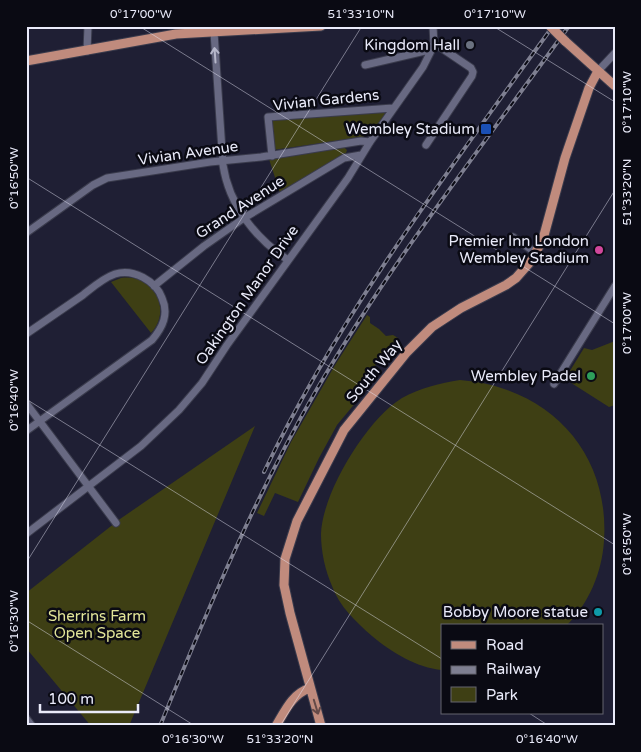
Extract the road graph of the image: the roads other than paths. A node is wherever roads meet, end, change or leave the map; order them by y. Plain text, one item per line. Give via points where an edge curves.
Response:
1 (88, 26) edge
2 (321, 26) edge
3 (433, 26) edge
4 (550, 26) edge
5 (313, 27) edge
6 (246, 28) edge
7 (176, 30) edge
8 (214, 32) junction
9 (434, 45) junction
10 (87, 51) junction
11 (615, 53) edge
12 (26, 61) edge
13 (365, 66) dead end
14 (598, 72) junction
15 (615, 86) edge
16 (393, 108) junction
17 (370, 142) junction
18 (349, 143) junction
19 (426, 145) dead end
20 (362, 155) junction
21 (272, 156) junction
22 (344, 158) junction
23 (223, 160) junction
24 (244, 218) junction
25 (26, 233) edge
26 (513, 237) dead end
27 (536, 253) junction
28 (288, 260) junction
29 (154, 286) junction
30 (615, 286) edge
31 (26, 334) edge
32 (554, 384) dead end
33 (26, 403) edge
34 (40, 421) junction
35 (26, 431) edge
36 (88, 486) junction
37 (116, 523) dead end
38 (26, 534) edge
39 (310, 688) junction
40 (26, 718) edge
41 (32, 726) edge
42 (276, 726) edge
43 (321, 726) edge

1 - 10 street
2 - 5 main road
3 - 9 street, Oakington Manor Drive
4 - 14 main road, bridge
5 - 6 main road
6 - 8 main road
7 - 8 main road
7 - 10 main road
23 -> 8 street
9 - 13 street
9 - 16 street, Oakington Manor Drive via 423,67
9 - 19 street via 473,72
10 - 12 main road
11 - 14 street
14 - 15 main road
14 - 27 main road, South Way via 589,88 565,158
16 - 17 street, Oakington Manor Drive
16 - 21 street, Vivian Gardens via 268,117
17 - 18 street, Vivian Avenue
17 - 20 street, Oakington Manor Drive
18 - 21 street, Vivian Avenue
18 - 22 street via 349,151
20 - 22 street, Grand Avenue
20 - 28 street, Oakington Manor Drive
21 - 23 street, Vivian Avenue
22 - 24 street, Grand Avenue
23 - 24 street via 231,192
23 - 25 street, Vivian Avenue via 107,178
24 - 28 street via 258,235
24 - 29 street, Grand Avenue
26 - 27 street
27 - 39 main road, South Way via 525,269 506,285 453,313 423,335 354,416 325,464 292,533 284,573 286,598
28 - 36 street, Oakington Manor Drive via 202,383 179,410 141,446
29 - 31 street via 139,275 115,274
29 - 34 street via 166,313 152,340
30 - 32 street
33 - 34 street
34 - 35 street
34 - 36 street
36 - 37 street
36 - 38 street, Oakington Manor Drive
39 - 42 main road via 295,696
39 -> 43 main road, South Way
40 - 41 street

